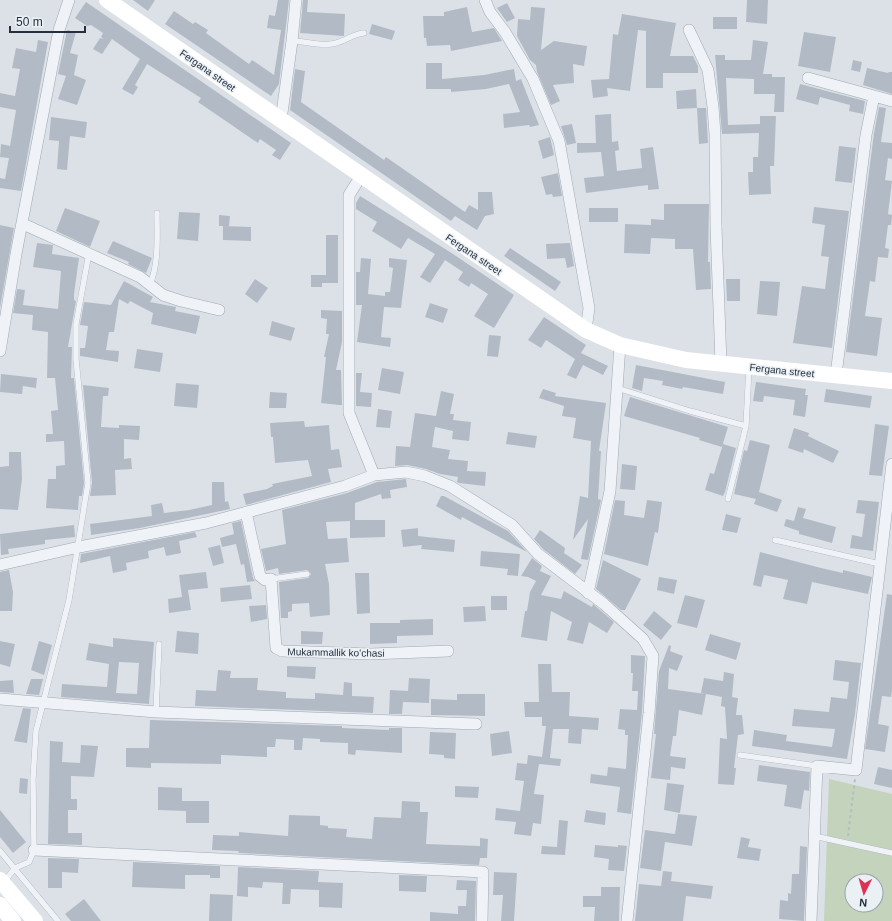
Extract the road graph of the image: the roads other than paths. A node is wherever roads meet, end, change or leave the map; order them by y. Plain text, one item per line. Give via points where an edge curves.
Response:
1 (68, 0) edge
2 (107, 0) edge
3 (296, 0) edge
4 (485, 0) edge
5 (689, 30) dead end
6 (364, 33) dead end
7 (292, 41) junction
8 (808, 78) dead end
9 (874, 96) junction
10 (892, 101) edge
11 (281, 120) junction
12 (361, 176) junction
13 (157, 213) dead end
14 (22, 224) junction
15 (89, 254) junction
16 (150, 285) junction
17 (219, 310) dead end
18 (586, 330) junction
19 (620, 345) junction
20 (0, 351) edge
21 (721, 363) junction
22 (749, 366) junction
23 (836, 375) junction
24 (892, 381) edge
25 (617, 388) junction
26 (746, 426) junction
27 (892, 464) edge
28 (374, 475) junction
29 (728, 498) dead end
30 (246, 512) junction
31 (775, 540) dead end
32 (78, 547) junction
33 (880, 564) junction
34 (0, 565) edge
35 (307, 574) dead end
36 (271, 579) junction
37 (588, 593) junction
38 (159, 644) dead end
39 (448, 651) dead end
40 (0, 699) edge
41 (43, 703) junction
42 (156, 712) junction
43 (476, 724) dead end
44 (740, 755) dead end
45 (817, 766) junction
46 (813, 836) junction
47 (34, 850) junction
48 (0, 851) edge
49 (892, 853) edge
50 (15, 868) junction
51 (2, 882) edge
52 (0, 905) edge
53 (13, 921) edge
54 (35, 921) edge
55 (58, 921) edge
56 (482, 921) edge
57 (627, 921) edge
58 (811, 921) edge

1 - 14 street via 59,30
2 - 11 street, Fergana street
3 - 7 street
4 - 18 street via 533,79 559,141 589,308
5 - 21 street via 708,70 715,134
6 - 7 lane via 357,33 332,44
7 - 11 street
8 - 9 street
9 - 10 street
9 - 23 street via 866,135
11 - 12 street, Fergana street
12 - 18 street, Fergana street
12 - 28 street via 349,194 349,413
13 - 16 lane via 155,271
14 - 15 street
14 - 20 street
15 - 16 street
15 - 32 lane via 76,324 76,359 88,483
16 - 17 street via 163,295
18 - 19 street, Fergana street
19 - 21 street, Fergana street via 686,360
19 - 25 street
21 - 22 street, Fergana street
22 - 23 street, Fergana street
22 - 26 lane
23 - 24 street, Fergana street
25 - 26 lane
25 - 37 street via 610,491
26 - 29 lane
27 - 33 street
28 - 30 street via 345,486
28 - 37 street via 406,472 450,486 512,525 538,554
30 - 32 street via 206,523
30 - 36 street via 260,576 265,580
31 - 33 lane
32 - 34 street
32 - 41 lane via 69,600
33 - 45 street via 856,770
35 - 36 lane
36 - 39 street, Mukammallik koʻchasi via 276,648 282,651 371,654
37 - 57 street via 643,639 652,656 649,713
38 - 42 lane
40 - 41 street
41 - 42 street
41 - 47 lane via 36,730 33,772
42 - 43 street
44 - 45 lane
45 - 46 street
46 - 49 lane
46 - 58 street
47 - 50 lane via 29,862
47 - 56 street via 483,872
48 - 50 lane
50 - 51 lane
50 - 55 lane
51 - 54 street
52 - 53 street

